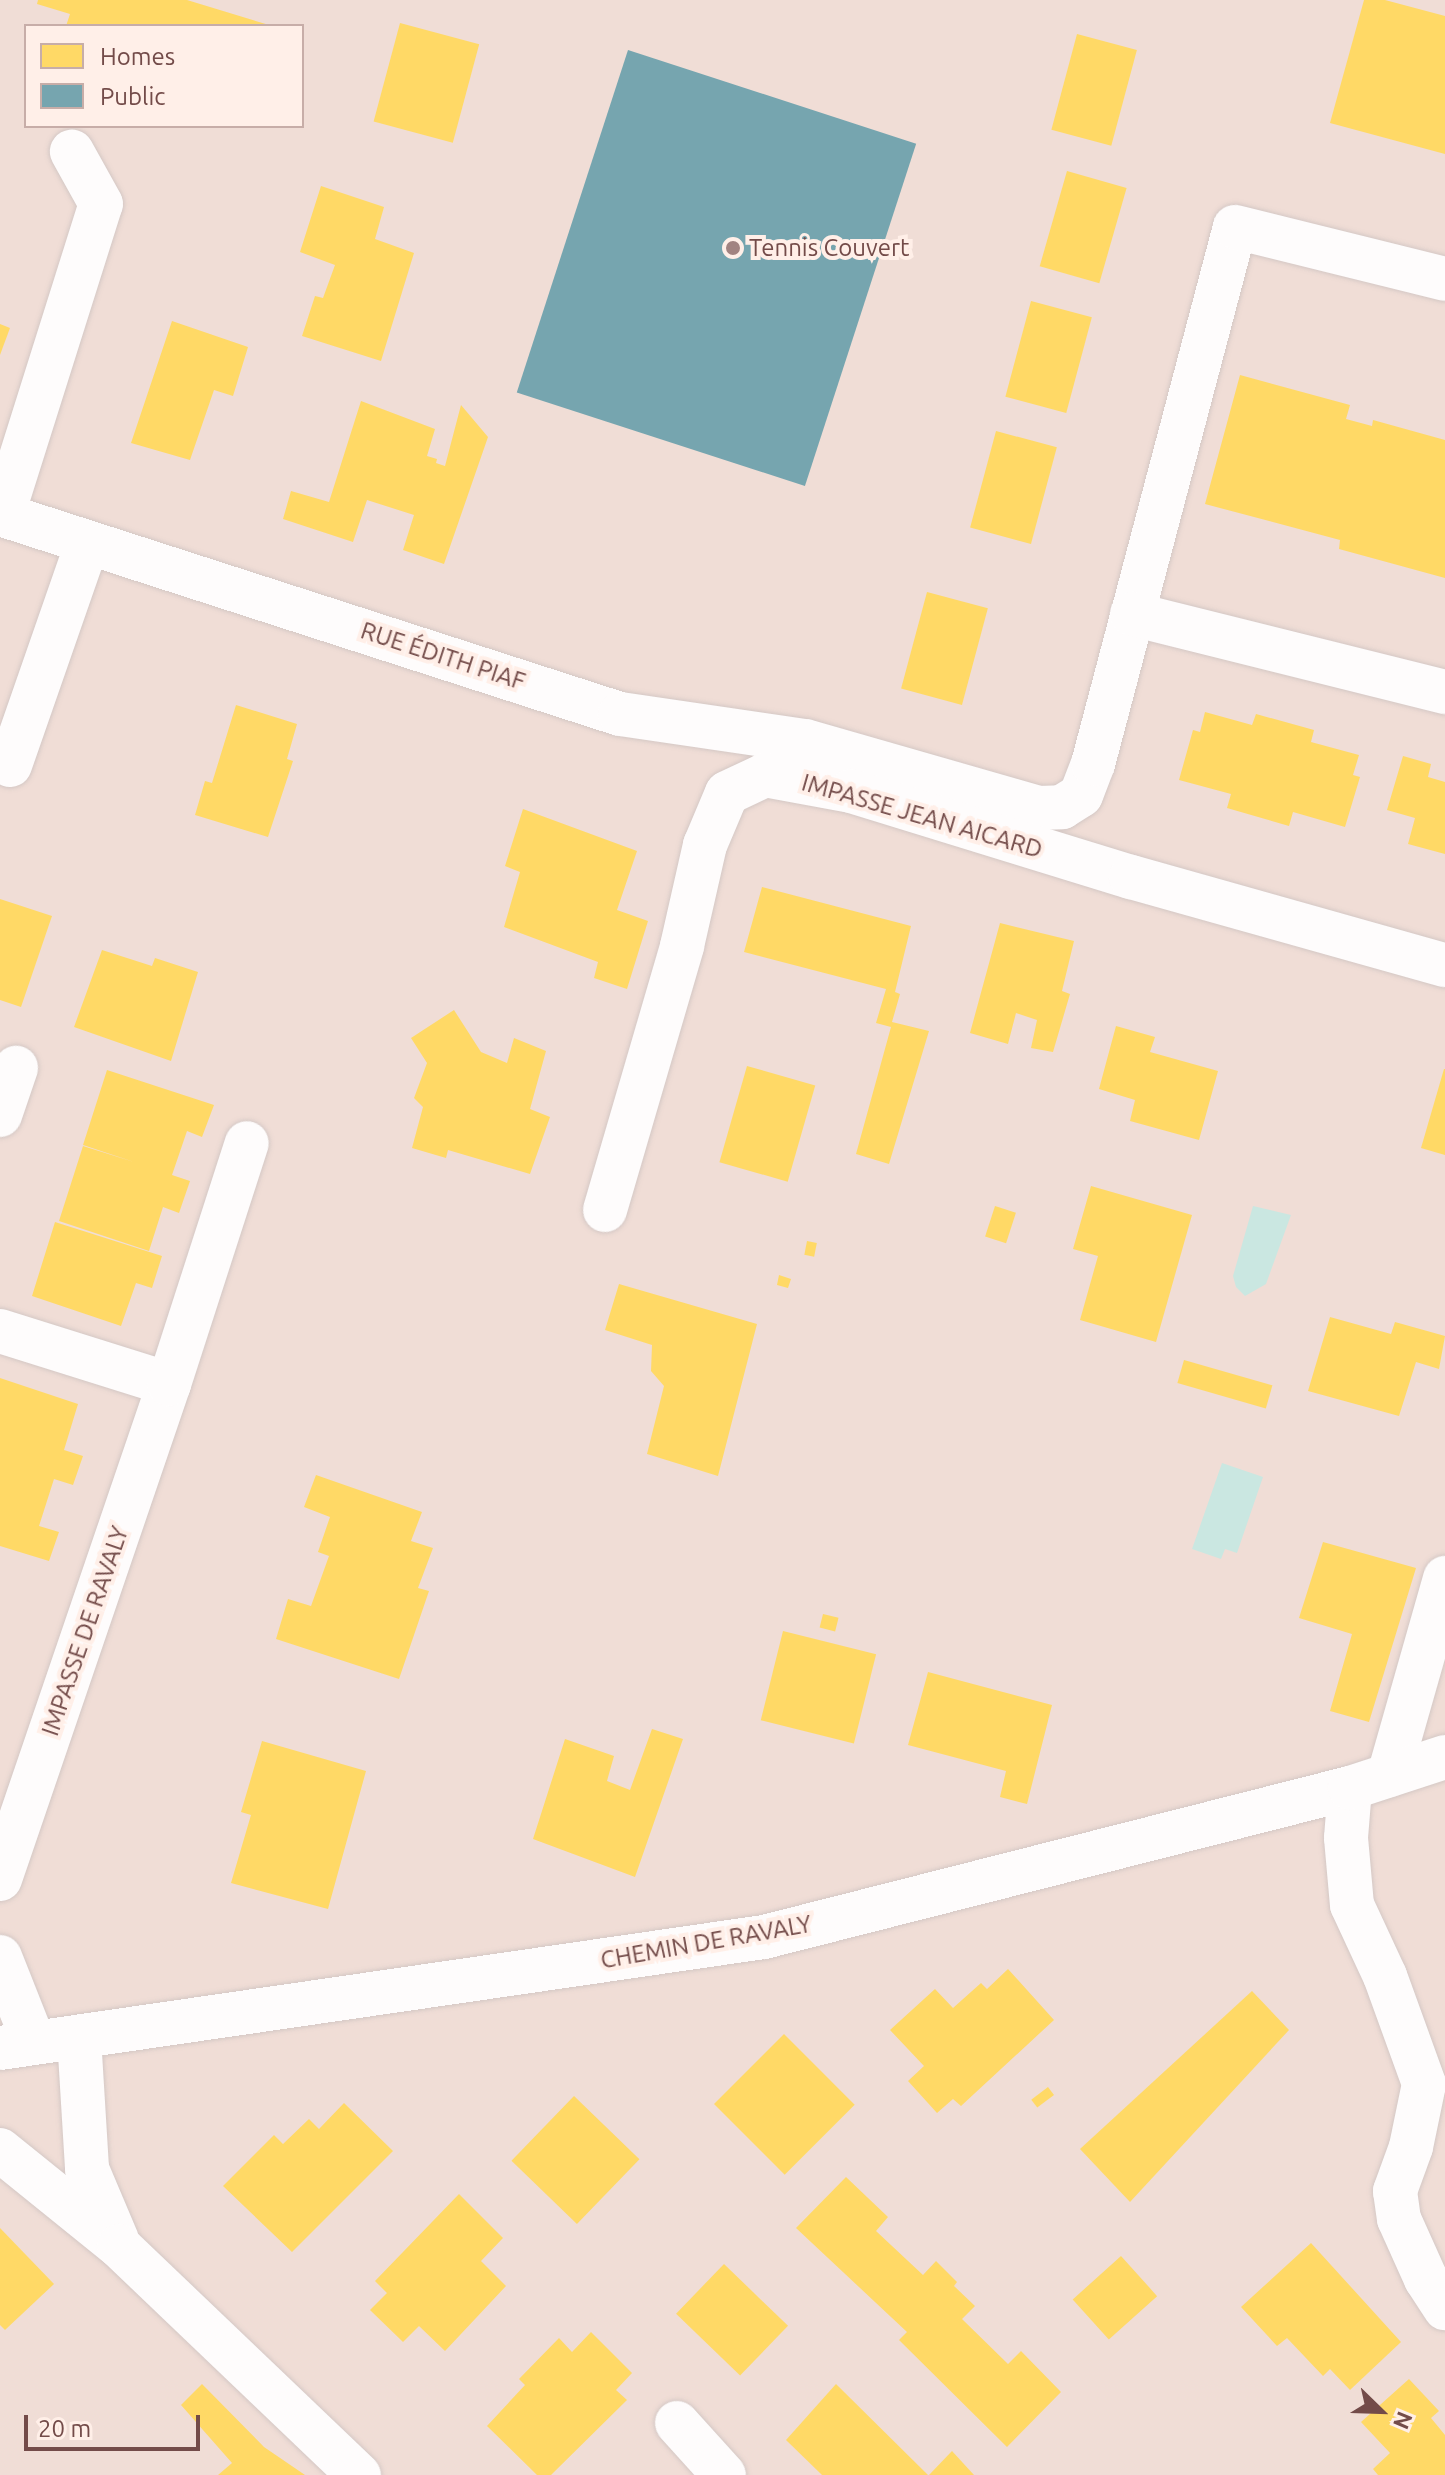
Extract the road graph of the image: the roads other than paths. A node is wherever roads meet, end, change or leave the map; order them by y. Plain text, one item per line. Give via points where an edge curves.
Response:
1 (72, 152) dead end
2 (1445, 279) edge
3 (1, 514) edge
4 (87, 544) junction
5 (1132, 614) junction
6 (1445, 692) edge
7 (10, 765) dead end
8 (1445, 965) edge
9 (16, 1068) dead end
10 (0, 1115) edge
11 (247, 1143) dead end
12 (605, 1210) dead end
13 (0, 1331) edge
14 (169, 1384) junction
15 (1445, 1578) edge
16 (1445, 1757) edge
17 (1369, 1781) junction
18 (0, 1879) edge
19 (0, 1957) edge
20 (79, 2037) junction
21 (17, 2045) edge
22 (0, 2150) edge
23 (119, 2246) junction
24 (1445, 2308) edge
25 (677, 2423) dead end
26 (359, 2475) edge
27 (724, 2475) edge

1 - 3 street, RUE ÉDITH PIAF via 101,204
2 - 5 street, RUE ÉDITH PIAF via 1235,227
3 - 4 street, RUE ÉDITH PIAF
4 - 5 street, RUE ÉDITH PIAF via 620,714 805,741 1038,808 1062,807 1081,795
4 - 7 street
5 - 6 street
8 - 12 street, IMPASSE JEAN AICARD via 851,791 765,775 727,793 705,845 682,946
9 - 10 street
11 - 14 street, IMPASSE DE RAVALY
13 - 14 street
14 - 18 street, IMPASSE DE RAVALY
15 - 17 street
16 - 17 street, CHEMIN DE RAVALY
17 - 20 street, CHEMIN DE RAVALY via 764,1937
17 - 24 street via 1346,1838 1352,1905 1385,1976 1424,2084 1395,2191 1399,2219
19 - 21 street
20 - 21 street, CHEMIN DE RAVALY
20 - 23 street via 87,2169
22 - 23 street
23 - 26 street
25 - 27 street

